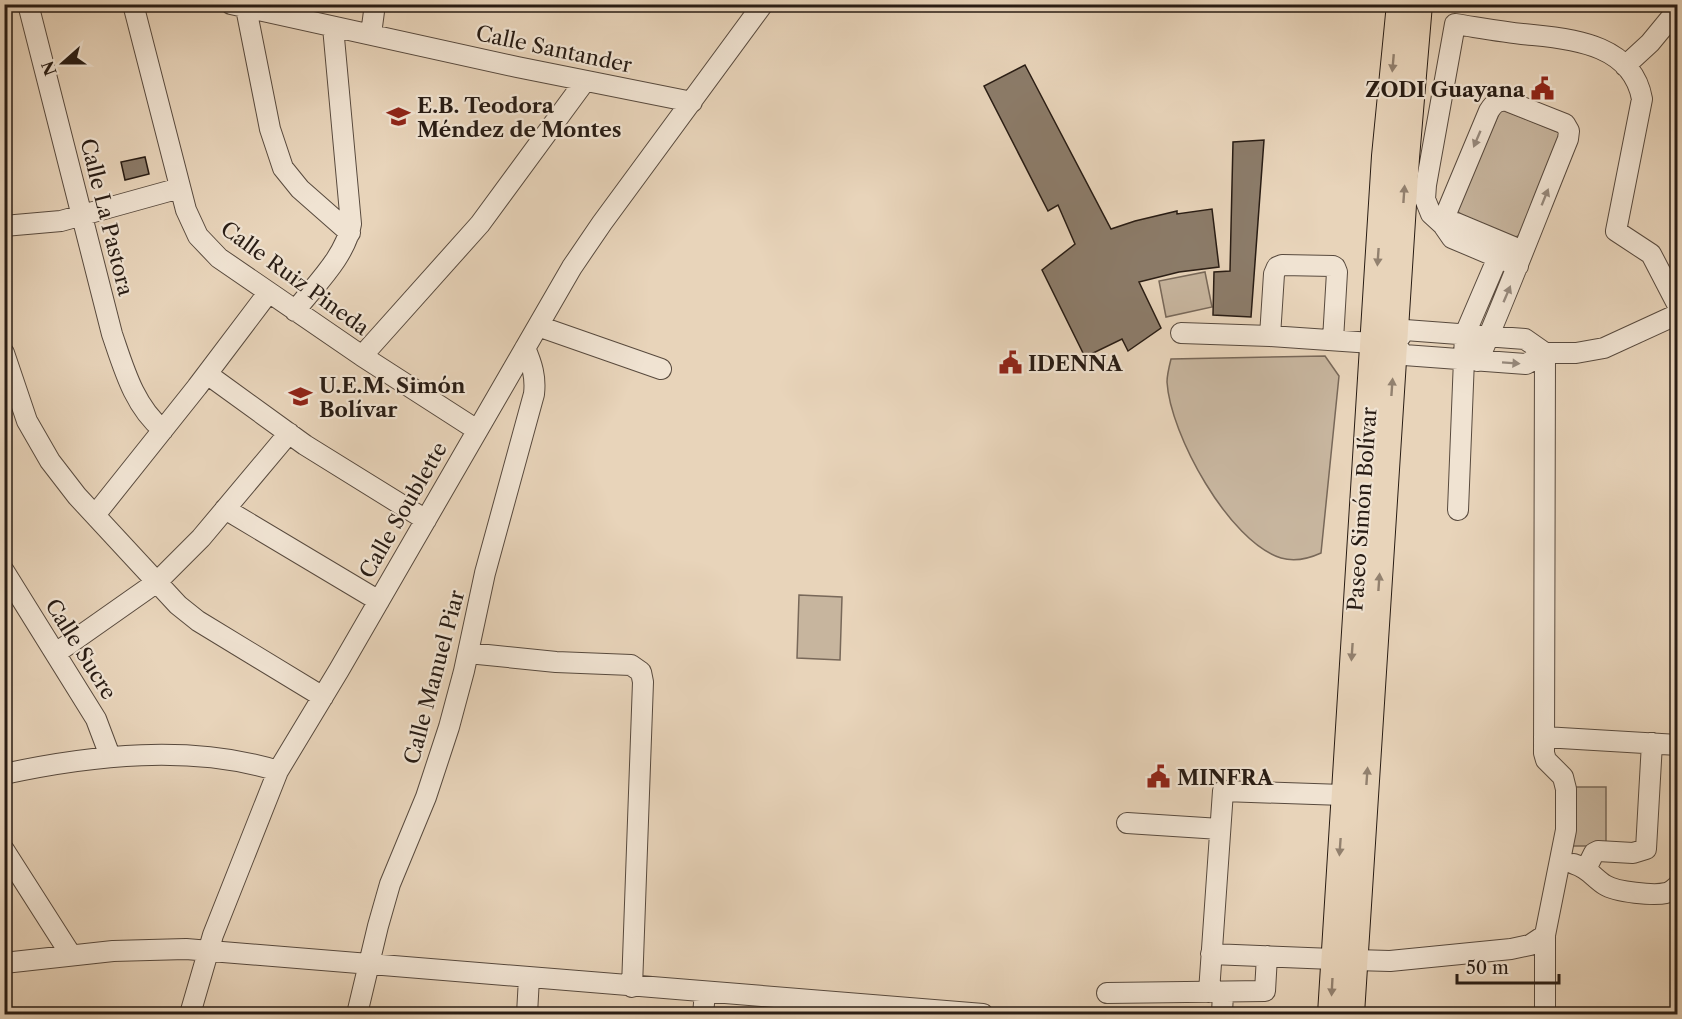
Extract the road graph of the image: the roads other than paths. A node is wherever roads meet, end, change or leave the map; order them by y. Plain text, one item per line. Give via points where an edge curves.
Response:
1 (28, 4) edge
2 (133, 4) edge
3 (375, 4) edge
4 (763, 4) edge
5 (1399, 4) edge
6 (1420, 4) edge
7 (238, 6) edge
8 (267, 8) edge
9 (1677, 9) edge
10 (333, 27) junction
11 (371, 34) junction
12 (1626, 66) junction
13 (585, 81) junction
14 (692, 102) junction
15 (180, 188) junction
16 (81, 216) junction
17 (1443, 225) junction
18 (4, 226) edge
19 (350, 233) junction
20 (1498, 257) junction
21 (1521, 259) junction
22 (268, 293) junction
23 (1677, 306) edge
24 (295, 311) junction
25 (1677, 314) edge
26 (538, 326) junction
27 (1181, 333) dead end
28 (1466, 334) junction
29 (1270, 336) junction
30 (1489, 336) junction
31 (1333, 340) junction
32 (1383, 343) junction
33 (525, 348) junction
34 (4, 353) edge
35 (1545, 353) junction
36 (362, 356) junction
37 (1471, 360) junction
38 (661, 369) dead end
39 (207, 374) junction
40 (163, 430) junction
41 (477, 430) junction
42 (289, 433) junction
43 (225, 509) junction
44 (1458, 510) dead end
45 (95, 514) junction
46 (426, 520) junction
47 (4, 571) edge
48 (157, 582) junction
49 (379, 601) junction
50 (56, 653) junction
51 (468, 653) junction
52 (323, 697) junction
53 (1544, 737) junction
54 (1652, 743) junction
55 (1677, 745) edge
56 (110, 756) junction
57 (278, 771) junction
58 (4, 774) edge
59 (1343, 795) junction
60 (1127, 823) dead end
61 (1220, 829) junction
62 (4, 850) edge
63 (1560, 862) junction
64 (1586, 869) junction
65 (1677, 885) edge
66 (1545, 935) junction
67 (208, 951) junction
68 (1211, 954) junction
69 (71, 955) junction
70 (1267, 956) junction
71 (1344, 960) junction
72 (4, 963) edge
73 (369, 963) junction
74 (529, 978) junction
75 (633, 987) junction
76 (1216, 992) junction
77 (705, 993) junction
78 (1107, 993) dead end
79 (871, 1010) edge
80 (190, 1014) edge
81 (357, 1014) edge
82 (527, 1014) edge
83 (703, 1014) edge
84 (984, 1014) edge
85 (1222, 1014) edge
86 (1330, 1014) edge
87 (1352, 1014) edge
88 (1545, 1014) edge

1 - 16 street, Calle La Pastora
2 - 15 street, Calle Ruiz Pineda
3 - 11 street
4 - 14 street, Calle Soublette
5 -> 32 main road, Paseo Simón Bolívar via 1384,156
32 -> 6 main road, Paseo Simón Bolívar via 1407,158
7 - 8 street, Calle Santander
7 - 19 street via 283,168 300,189
8 - 10 street, Calle Santander
9 - 12 street
10 - 11 street, Calle Santander
10 - 19 street
11 - 13 street, Calle Santander
12 - 17 street via 1608,52 1562,37 1455,24 1425,194 1431,214
12 - 23 street via 1636,79 1642,99 1616,231 1651,254
13 - 14 street, Calle Santander
13 - 36 street via 480,224
14 - 26 street, Calle Soublette via 602,223
15 - 16 street
15 - 22 street, Calle Ruiz Pineda via 192,225 206,246
16 - 18 street via 45,224
16 - 40 street, Calle La Pastora via 121,361 145,414
17 - 20 street via 1452,238
17 - 21 street via 1456,223
21 -> 17 street via 1568,139 1569,131 1560,121 1507,101 1497,101 1489,111
19 - 24 street via 332,264
20 - 21 street
20 - 28 street
30 -> 21 street
22 - 24 street, Calle Ruiz Pineda
22 - 39 street
24 - 36 street, Calle Ruiz Pineda
25 - 35 street via 1598,350
26 - 33 street, Calle Soublette
26 - 38 street
27 - 29 street
28 - 30 street
28 - 32 street via 1405,330
28 - 37 street
29 - 31 street
29 - 31 street via 1277,267 1333,266 1337,272
30 - 35 street via 1525,339
30 - 37 street
31 - 32 street
32 - 37 street via 1404,355
32 -> 59 main road, Paseo Simón Bolívar
71 -> 32 main road, Paseo Simón Bolívar
33 - 41 street, Calle Soublette
33 - 51 street, Calle Manuel Piar via 532,363 534,394 485,573
34 - 45 street via 37,440 64,480
37 -> 35 street via 1526,364
35 - 53 street
36 - 41 street, Calle Ruiz Pineda
37 - 44 street
39 - 40 street
39 - 42 street
40 - 45 street
41 - 46 street, Calle Soublette
42 - 43 street
42 - 46 street
43 - 48 street
43 - 49 street
45 - 48 street
46 - 49 street, Calle Soublette
47 - 50 street, Calle Sucre
48 - 50 street
48 - 52 street via 198,621
49 - 52 street, Calle Soublette
50 - 56 street, Calle Sucre via 96,719
51 - 73 street, Calle Manuel Piar via 449,727 426,797 390,884
51 - 75 street via 631,665 641,672
52 - 57 street, Calle Soublette
53 - 54 street
53 - 63 street via 1544,756 1565,781 1566,830
54 - 55 street
54 - 64 street via 1646,849 1633,853 1598,851
56 - 57 street via 229,759
56 - 58 street
57 - 67 street, Calle Soublette
59 - 61 street via 1223,791
59 -> 71 main road, Paseo Simón Bolívar
60 - 61 street
61 - 68 street
62 - 69 street
63 - 64 street
63 - 66 street
64 - 65 street via 1615,890 1662,894
66 - 71 street via 1530,945 1511,949 1390,960
66 - 88 street
67 - 69 street via 147,949
67 - 73 street
67 - 80 street, Calle Soublette
68 - 70 street
68 - 76 street
69 - 72 street
70 - 71 street
70 - 76 street via 1265,991
71 -> 86 main road, Paseo Simón Bolívar
71 - 87 main road, Paseo Simón Bolívar
73 - 74 street
73 - 81 street, Calle Manuel Piar
74 - 75 street
74 - 82 street
75 - 77 street
76 - 78 street
76 - 85 street
77 - 79 street
77 - 83 street
79 - 84 street

